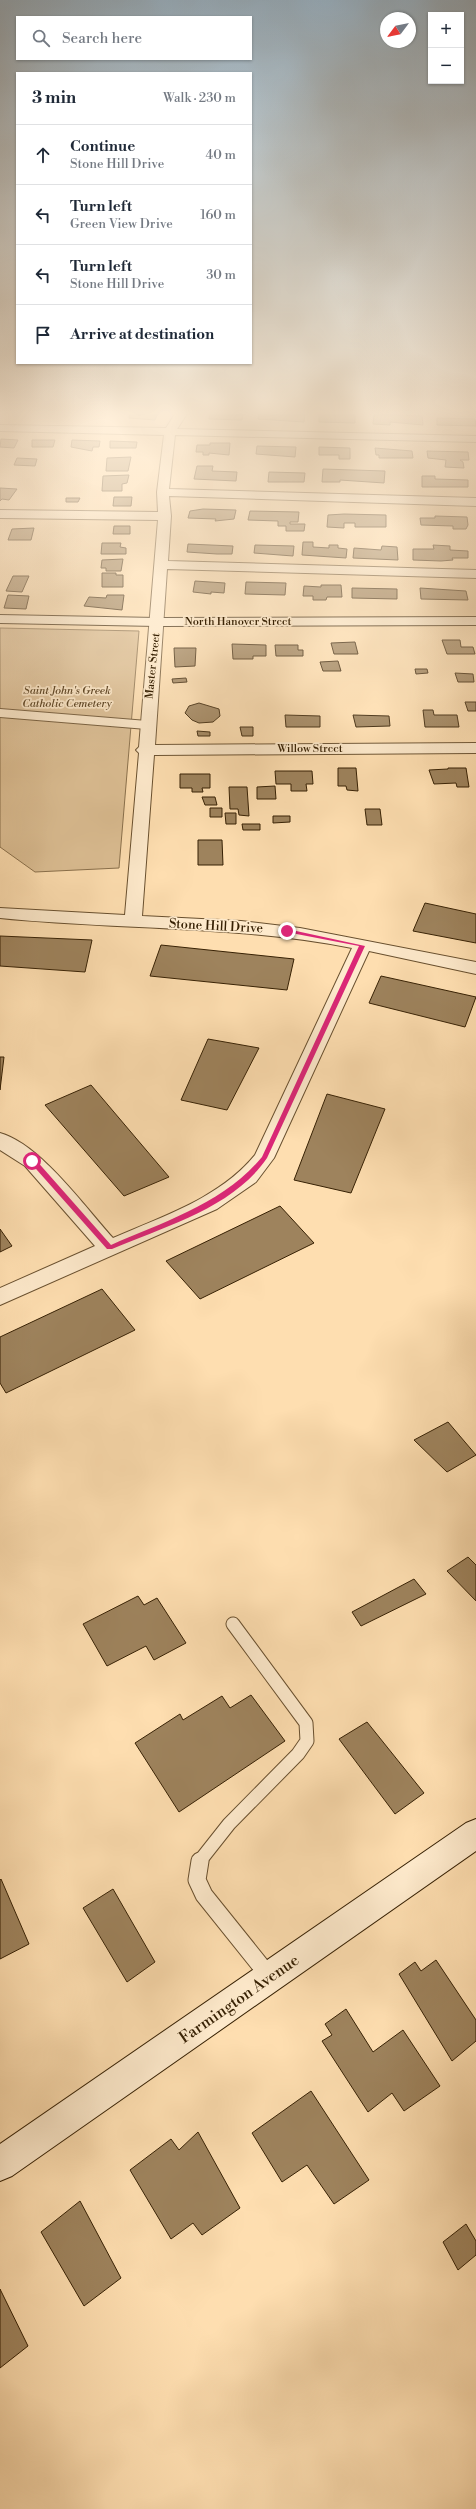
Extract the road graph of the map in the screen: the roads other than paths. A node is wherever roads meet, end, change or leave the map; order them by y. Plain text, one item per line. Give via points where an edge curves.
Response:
1 (163, 531) edge
2 (160, 565) junction
3 (476, 574) edge
4 (0, 619) edge
5 (476, 621) edge
6 (157, 622) junction
7 (0, 713) edge
8 (147, 725) junction
9 (476, 748) edge
10 (144, 750) junction
11 (0, 913) edge
12 (133, 922) junction
13 (362, 946) junction
14 (476, 968) edge
15 (0, 1140) edge
16 (110, 1248) junction
17 (0, 1297) edge
18 (233, 1624) dead end
19 (476, 1832) edge
20 (270, 1978) junction
21 (0, 2164) edge

1 - 2 street, Master Street
2 - 3 street
2 - 6 street, Master Street
4 - 6 street, North Hanover Street
5 - 6 street, North Hanover Street
6 - 8 street, Master Street
7 - 8 lane
8 - 10 street, Master Street
9 - 10 street, Willow Street
10 - 12 street, Master Street
11 - 12 street, Stone Hill Drive
12 - 13 street, Stone Hill Drive via 240,926 287,931
13 - 14 street, Stone Hill Drive
13 - 16 street via 264,1158 249,1177 209,1204
15 - 16 street via 32,1161
16 - 17 street
18 - 20 lane via 306,1724 307,1741 298,1754 229,1824 199,1863 197,1880 204,1895
19 - 20 street, Farmington Avenue
20 - 21 street, Farmington Avenue

